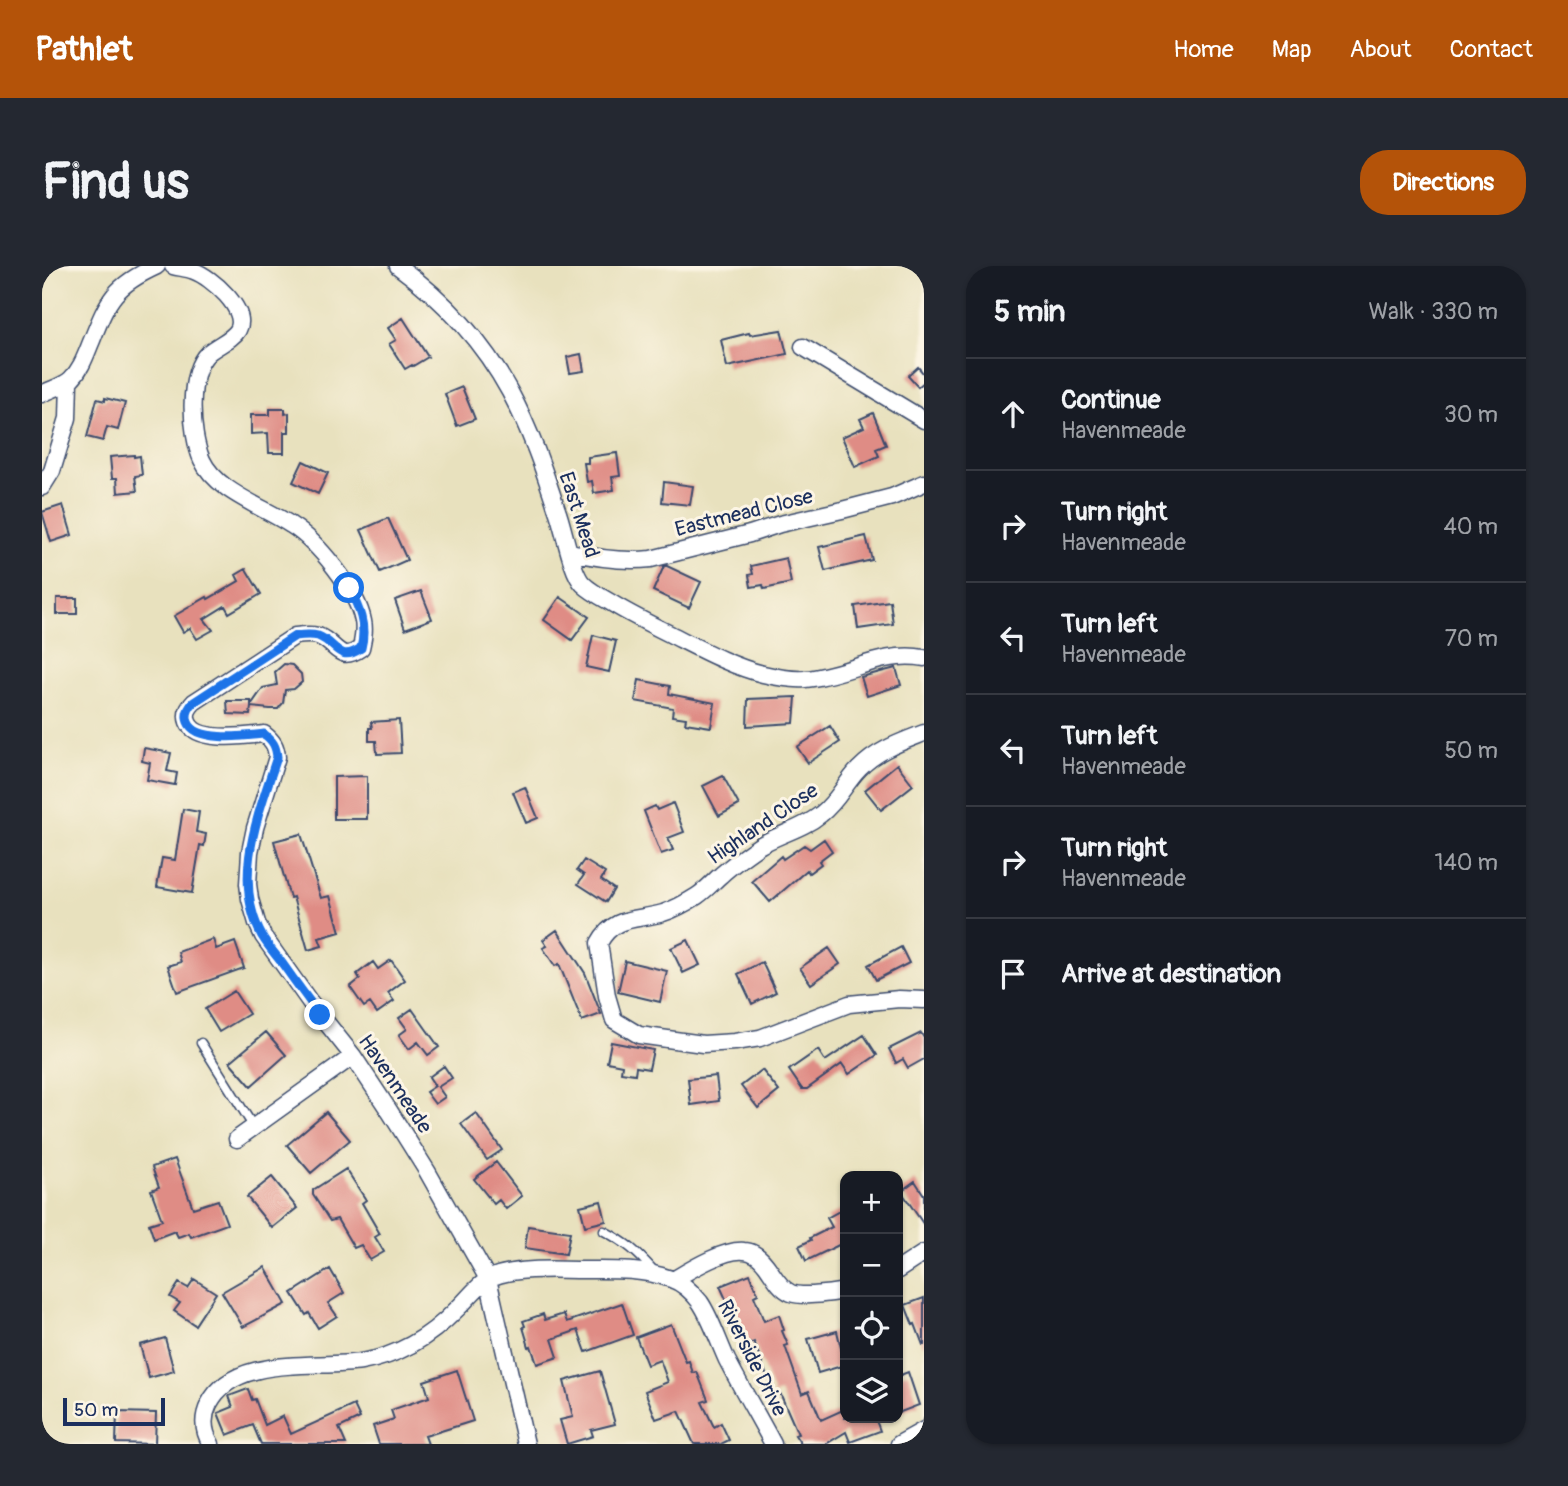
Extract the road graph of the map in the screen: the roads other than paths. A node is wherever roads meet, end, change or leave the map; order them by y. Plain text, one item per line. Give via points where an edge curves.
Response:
1 (157, 266) edge
2 (173, 266) edge
3 (398, 266) edge
4 (803, 347) dead end
5 (69, 381) junction
6 (42, 394) edge
7 (924, 420) edge
8 (924, 483) edge
9 (42, 487) edge
10 (570, 552) junction
11 (924, 658) edge
12 (924, 733) edge
13 (924, 1000) edge
14 (201, 1043) dead end
15 (353, 1056) junction
16 (253, 1126) junction
17 (237, 1139) dead end
18 (604, 1231) dead end
19 (924, 1253) edge
20 (903, 1267) edge
21 (666, 1278) junction
22 (488, 1279) junction
23 (840, 1292) edge
24 (924, 1430) edge
25 (211, 1444) edge
26 (526, 1444) edge
27 (774, 1444) edge
28 (899, 1444) edge

1 - 5 street via 118,290
2 - 15 street, Havenmeade via 195,271 216,284 239,317 234,335 207,354 197,369 193,428 202,462 222,485 306,536 340,574 363,622 361,648 353,653 337,651 319,636 295,636 194,702 186,718 197,732 264,734 276,747 250,852 250,899 262,936
3 - 10 street, East Mead via 430,290 465,328 510,392 534,443
4 - 7 street
5 - 6 street
5 - 9 street via 68,418 52,471
8 - 10 street, Eastmead Close via 892,497 651,559 607,559
10 - 11 street, East Mead via 583,584 615,605 697,648 761,674 805,679 890,657
12 - 13 street, Highland Close via 873,757 821,814 763,844 703,892 664,912 609,928 598,943 614,1020 639,1035 703,1044 736,1042 779,1032 849,1004
14 - 16 lane
15 - 16 street
15 - 22 street, Havenmeade via 428,1171
16 - 17 street
18 - 21 lane via 623,1241
19 - 20 street
21 - 22 street via 632,1271 550,1269
21 - 23 street via 744,1251 761,1258 789,1292
21 - 27 street, Riverside Drive via 688,1289 701,1303
22 - 25 street via 428,1335 394,1354 361,1362 270,1368 233,1379 212,1398 206,1411 204,1430
22 - 26 street, Havenmeade
24 - 28 street

